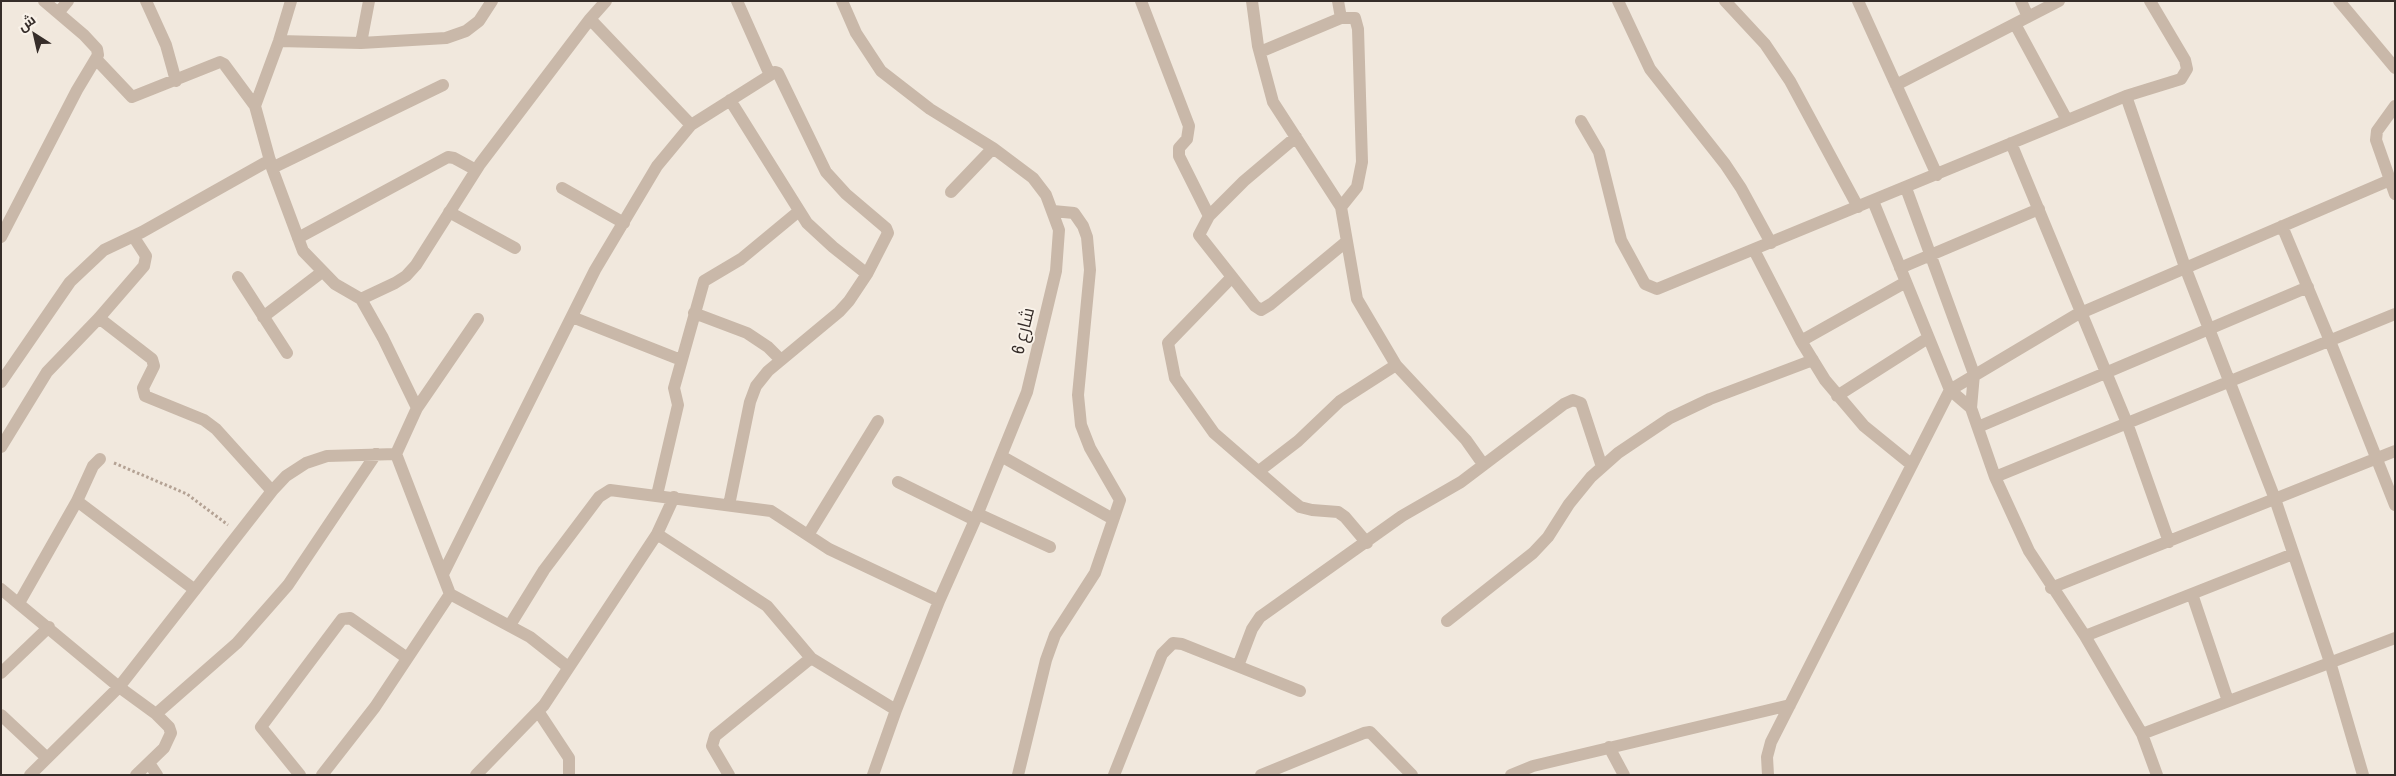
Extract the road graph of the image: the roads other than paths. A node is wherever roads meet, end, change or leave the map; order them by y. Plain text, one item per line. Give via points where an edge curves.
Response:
1 (44, 1) edge
2 (68, 1) edge
3 (146, 1) edge
4 (290, 1) edge
5 (369, 1) edge
6 (492, 1) edge
7 (606, 1) edge
8 (737, 1) edge
9 (842, 1) edge
10 (1141, 1) edge
11 (1252, 1) edge
12 (1338, 1) edge
13 (1618, 1) edge
14 (1726, 1) edge
15 (1858, 1) edge
16 (2021, 1) edge
17 (2060, 1) edge
18 (2150, 1) edge
19 (2339, 1) edge
20 (58, 13) junction
21 (2028, 17) junction
22 (1341, 18) junction
23 (590, 19) junction
24 (2015, 24) junction
25 (279, 40) junction
26 (361, 43) junction
27 (1260, 52) junction
28 (96, 59) junction
29 (2394, 65) edge
30 (770, 75) junction
31 (176, 81) junction
32 (443, 85) dead end
33 (1896, 85) junction
34 (2126, 96) junction
35 (730, 100) junction
36 (255, 106) junction
37 (2395, 106) edge
38 (2067, 120) junction
39 (1582, 121) dead end
40 (691, 125) junction
41 (1296, 137) junction
42 (2011, 143) junction
43 (993, 148) junction
44 (271, 164) junction
45 (476, 170) junction
46 (1937, 174) junction
47 (2390, 180) junction
48 (562, 188) dead end
49 (1906, 188) junction
50 (951, 192) dead end
51 (2395, 194) edge
52 (1873, 201) junction
53 (1341, 207) junction
54 (1858, 207) junction
55 (2039, 209) junction
56 (1053, 211) junction
57 (450, 212) junction
58 (799, 212) junction
59 (1210, 216) junction
60 (624, 223) junction
61 (2282, 226) junction
62 (133, 236) junction
63 (1, 237) edge
64 (298, 238) junction
65 (1347, 240) junction
66 (1771, 243) junction
67 (515, 248) dead end
68 (1754, 250) junction
69 (1930, 255) junction
70 (2186, 267) junction
71 (1900, 268) junction
72 (322, 272) junction
73 (867, 274) junction
74 (238, 277) dead end
75 (1232, 277) junction
76 (1906, 282) junction
77 (2308, 287) junction
78 (360, 299) junction
79 (694, 313) junction
80 (2081, 313) junction
81 (2395, 314) edge
82 (263, 317) junction
83 (572, 317) junction
84 (99, 318) junction
85 (478, 319) dead end
86 (2209, 330) junction
87 (1928, 338) junction
88 (1801, 341) junction
89 (2330, 341) junction
90 (287, 353) dead end
91 (682, 360) junction
92 (781, 360) junction
93 (1813, 360) junction
94 (1396, 365) junction
95 (2106, 373) junction
96 (1974, 374) junction
97 (1, 382) edge
98 (2229, 382) junction
99 (1950, 390) junction
100 (1837, 396) junction
101 (417, 408) junction
102 (1971, 408) junction
103 (878, 421) dead end
104 (2127, 423) junction
105 (1978, 427) junction
106 (1, 447) edge
107 (2395, 451) edge
108 (376, 454) junction
109 (396, 454) junction
110 (1001, 456) junction
111 (2377, 458) junction
112 (100, 459) road end
113 (1484, 464) junction
114 (1912, 465) junction
115 (1602, 467) junction
116 (1259, 471) junction
117 (1995, 477) junction
118 (898, 482) dead end
119 (272, 491) junction
120 (657, 495) junction
121 (674, 497) junction
122 (2275, 499) junction
123 (77, 501) junction
124 (729, 504) junction
125 (2395, 505) edge
126 (976, 517) junction
127 (1113, 519) junction
128 (656, 534) junction
129 (808, 535) junction
130 (2169, 542) junction
131 (1367, 543) junction
132 (1050, 547) dead end
133 (2293, 554) junction
134 (443, 574) junction
135 (2051, 588) junction
136 (1, 589) edge
137 (194, 590) junction
138 (450, 594) junction
139 (2192, 594) junction
140 (939, 601) junction
141 (19, 604) junction
142 (1447, 621) dead end
143 (510, 625) junction
144 (49, 627) junction
145 (2085, 636) junction
146 (2395, 638) edge
147 (406, 658) junction
148 (811, 658) junction
149 (2330, 662) junction
150 (1238, 666) junction
151 (568, 667) junction
152 (1, 673) edge
153 (119, 687) junction
154 (1300, 691) dead end
155 (2228, 701) junction
156 (1790, 705) junction
157 (896, 710) junction
158 (538, 711) junction
159 (156, 714) junction
160 (1, 715) edge
161 (2142, 734) junction
162 (1609, 747) junction
163 (48, 758) junction
164 (149, 764) junction
165 (485, 772) edge
166 (324, 774) edge
167 (30, 775) edge
168 (136, 775) edge
169 (157, 775) edge
170 (300, 775) edge
171 (569, 775) edge
172 (729, 775) edge
173 (873, 775) edge
174 (1018, 775) edge
175 (1114, 775) edge
176 (1261, 775) edge
177 (1412, 775) edge
178 (1511, 775) edge
179 (1624, 775) edge
180 (1768, 775) edge
181 (2157, 775) edge
182 (2363, 775) edge

1 - 20 street
2 - 20 street
3 - 31 street via 166,45
4 - 25 street
5 - 26 street
6 - 26 street via 479,21 466,31 446,38
7 - 23 street
8 - 30 street
9 - 43 street, شارع 6 via 856,34 881,71 930,109
10 - 59 street via 1189,126 1187,139 1179,148 1179,156
11 - 27 street
12 - 22 street
13 - 66 street via 1650,69 1741,188
14 - 54 street via 1765,44 1790,81
15 - 33 street
16 - 21 street
17 - 21 street
18 - 34 street via 2185,60 2187,69 2181,79
19 - 29 street
20 - 28 street via 97,49
21 - 24 street
22 - 27 street
22 - 53 street via 1355,18 1358,29 1362,162 1357,187
23 - 40 street
23 - 45 street
24 - 33 street
24 - 38 street
25 - 26 street
25 - 36 street
27 - 41 street via 1274,102
28 - 31 street via 132,97
28 - 63 street
30 - 35 street
30 - 73 street via 778,73 831,178 888,231
31 - 36 street via 220,62
32 - 44 street
33 - 46 street
34 - 38 street
34 - 70 street
35 - 40 street
35 - 58 street
36 - 44 street
37 - 47 street via 2377,131 2376,140
38 - 42 street
39 - 68 street via 1599,152 1621,240 1645,284 1657,289 1665,287
40 - 60 street via 657,166
41 - 53 street
41 - 59 street via 1257,169
42 - 46 street
42 - 55 street
43 - 50 street
43 - 56 street, شارع 6 via 1033,178
44 - 62 street
44 - 64 street
45 - 57 street
45 - 64 street via 448,157
46 - 49 street
47 - 51 street
47 - 61 street
48 - 60 street
49 - 52 street
49 - 69 street
52 - 54 street
52 - 71 street
53 - 65 street
54 - 66 street
55 - 69 street
55 - 80 street
56 - 110 street, شارع 6 via 1059,230 1059,251 1045,326 1027,392
56 - 127 street via 1074,213 1087,237 1090,270 1078,394 1081,425 1087,441 1120,500
57 - 67 street
57 - 78 street via 406,276
58 - 73 street via 816,232
58 - 79 street via 741,259 704,281
59 - 75 street via 1199,235
60 - 83 street
61 - 70 street
61 - 77 street
62 - 84 street via 147,260
62 - 97 street via 104,250 70,282
64 - 72 street via 303,251
65 - 75 street via 1261,310
65 - 94 street via 1357,299
66 - 68 street
68 - 88 street
69 - 71 street
69 - 96 street
70 - 80 street
70 - 86 street
71 - 76 street
72 - 78 street
72 - 82 street
73 - 92 street via 839,312
74 - 82 street
75 - 116 street via 1173,336 1168,348 1175,378 1204,421 1214,434
76 - 87 street
76 - 88 street
77 - 86 street
77 - 89 street
78 - 101 street
79 - 91 street
79 - 92 street via 747,333
80 - 95 street
80 - 96 street
81 - 89 street
82 - 90 street
83 - 91 street
83 - 134 street
84 - 106 street via 47,372
84 - 119 street via 152,360 154,366 143,388 145,396 216,428
85 - 101 street
86 - 95 street
86 - 98 street
87 - 99 street
87 - 100 street
88 - 93 street
89 - 98 street
89 - 111 street
91 - 120 street via 674,392 679,401
92 - 124 street via 768,371 753,394
93 - 100 street
93 - 115 street via 1710,399 1670,418
94 - 113 street
94 - 116 street via 1340,401 1298,441
95 - 104 street
95 - 105 street
96 - 99 street
96 - 102 street
98 - 104 street
98 - 122 street
99 - 102 street
99 - 114 street
100 - 114 street via 1864,426
101 - 109 street
102 - 105 street
103 - 129 street
104 - 117 street
104 - 130 street
105 - 117 street
107 - 111 street
108 - 109 street
108 - 119 street via 327,456 306,463 286,476
108 - 159 street via 288,585 237,643
109 - 134 street
110 - 126 street, شارع 6
110 - 127 street
111 - 122 street
111 - 125 street
112 - 123 street via 93,466
113 - 115 street via 1564,404 1578,400 1584,409
113 - 131 street via 1402,516
114 - 156 street
115 - 142 street via 1569,504 1533,554
116 - 131 street via 1300,507 1328,510 1345,517
117 - 135 street via 2029,551
118 - 126 street
119 - 137 street
120 - 121 street
120 - 143 street via 610,490 599,497 544,570
121 - 124 street
121 - 128 street
122 - 130 street
122 - 133 street
123 - 137 street
123 - 141 street
124 - 129 street via 772,511
126 - 132 street
126 - 140 street, شارع 6
127 - 174 street via 1095,573 1056,635 1046,660
128 - 148 street via 766,606
128 - 151 street
129 - 140 street via 829,549
130 - 135 street
131 - 150 street via 1260,618 1252,628
133 - 139 street
133 - 149 street
134 - 138 street
135 - 145 street
136 - 141 street
137 - 153 street
138 - 143 street
138 - 147 street
139 - 145 street
139 - 155 street
140 - 157 street, شارع 6
141 - 144 street
143 - 151 street
144 - 152 street
144 - 153 street
145 - 161 street
146 - 149 street
147 - 166 street via 375,707
147 - 170 street via 350,618 342,619 261,728
148 - 157 street
148 - 172 street via 715,736 712,746
149 - 155 street
149 - 182 street
150 - 154 street
150 - 175 street via 1182,644 1173,643 1167,647
151 - 158 street
153 - 159 street
153 - 163 street
155 - 161 street
156 - 162 street
156 - 180 street via 1771,742 1767,757
157 - 173 street, شارع 6
158 - 165 street
158 - 171 street via 568,758
159 - 164 street via 169,727 169,736 164,748
160 - 163 street
161 - 181 street
162 - 178 street via 1533,766
162 - 179 street
163 - 167 street
164 - 168 street
164 - 169 street
176 - 177 street via 1370,732

